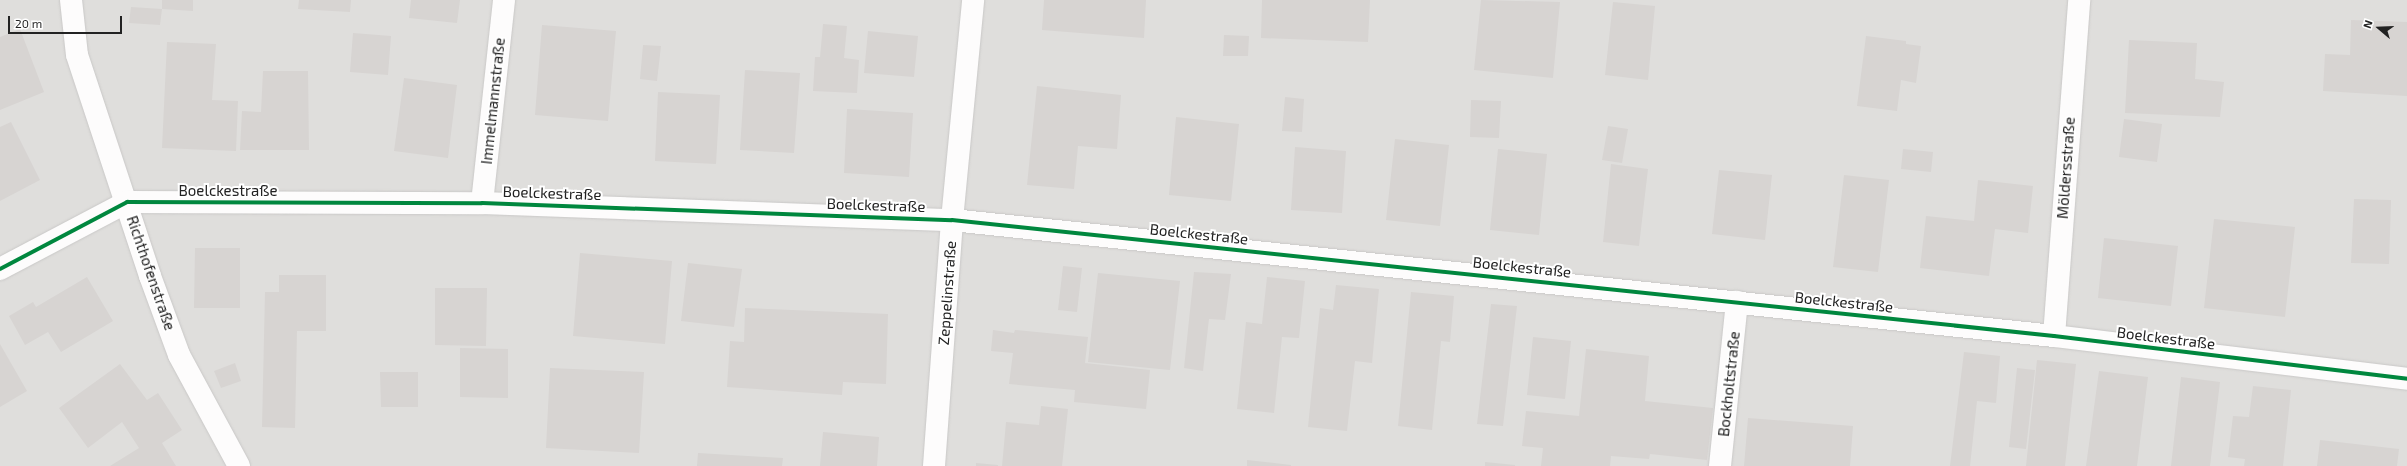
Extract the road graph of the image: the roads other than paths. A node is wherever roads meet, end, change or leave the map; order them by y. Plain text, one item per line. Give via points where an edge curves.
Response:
1 (71, 0) edge
2 (504, 0) edge
3 (973, 0) edge
4 (2079, 0) edge
5 (127, 202) junction
6 (482, 203) junction
7 (952, 220) junction
8 (0, 269) edge
9 (1737, 302) junction
10 (2054, 336) junction
11 (2407, 379) edge
12 (238, 466) edge
13 (934, 466) edge
14 (1720, 466) edge

1 - 5 street, Richthofenstraße via 77,55
2 - 6 street, Immelmannstraße
3 - 7 street, Zeppelinstraße
4 - 10 street, Möldersstraße
5 - 6 street, Boelckestraße
5 - 8 street, Boelckestraße
5 - 12 street, Richthofenstraße via 179,355
6 - 7 street, Boelckestraße
7 - 9 street, Boelckestraße
7 - 13 street, Zeppelinstraße
9 - 10 street, Boelckestraße
9 - 14 street, Bockholtstraße
10 - 11 street, Boelckestraße

